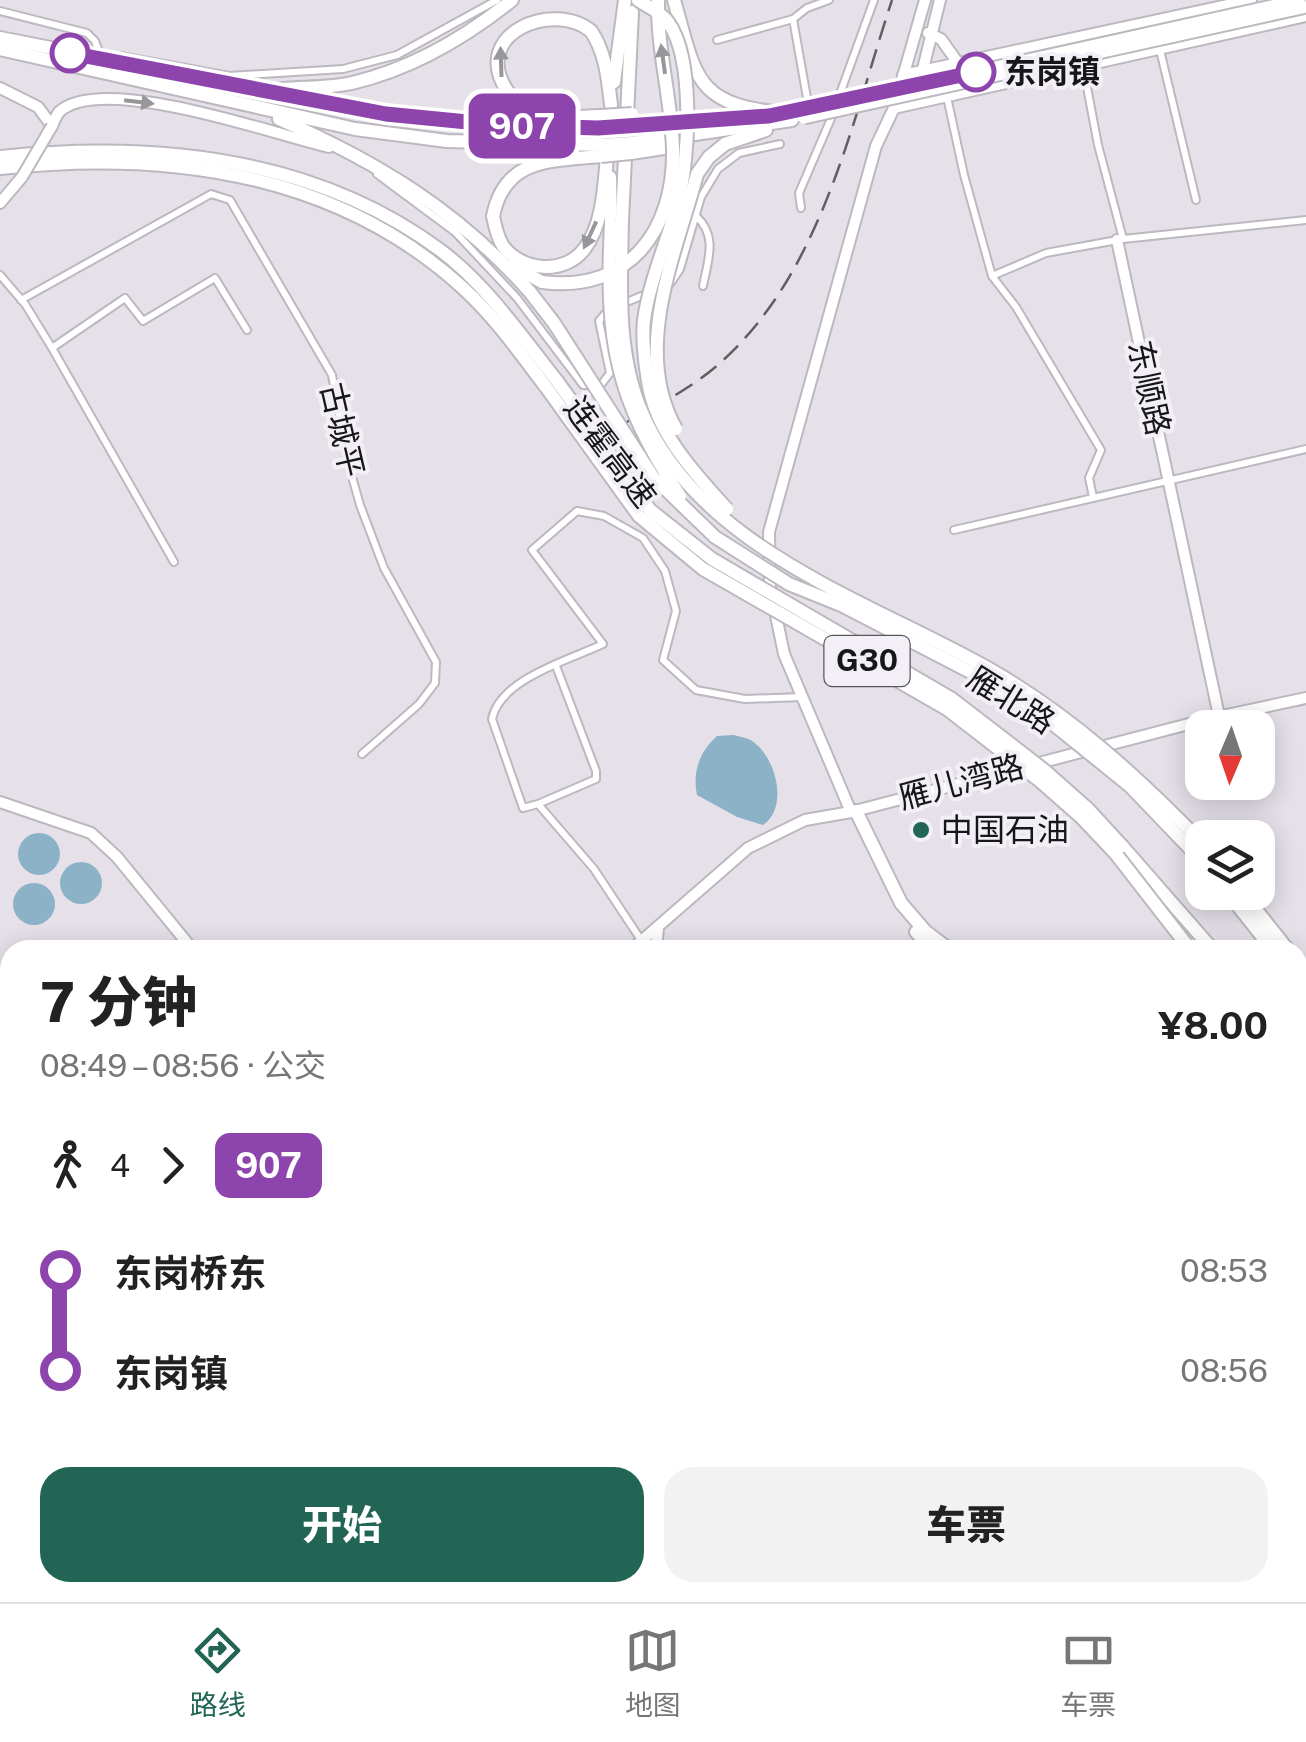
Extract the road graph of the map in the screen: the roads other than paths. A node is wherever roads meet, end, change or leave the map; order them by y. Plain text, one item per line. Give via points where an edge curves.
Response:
1 (625, 0) edge
2 (636, 0) edge
3 (658, 0) edge
4 (674, 0) edge
5 (829, 0) edge
6 (874, 0) edge
7 (924, 0) edge
8 (940, 0) edge
9 (1251, 0) edge
10 (1299, 0) edge
11 (509, 1) edge
12 (1306, 8) edge
13 (0, 12) edge
14 (1306, 16) edge
15 (793, 19) junction
16 (916, 32) junction
17 (932, 34) junction
18 (1088, 36) junction
19 (0, 38) edge
20 (717, 40) dead end
21 (1160, 48) junction
22 (0, 49) edge
23 (101, 59) junction
24 (958, 64) junction
25 (1087, 64) junction
26 (343, 69) junction
27 (923, 72) junction
28 (904, 75) junction
29 (348, 83) junction
30 (0, 88) edge
31 (271, 90) junction
32 (947, 96) junction
33 (907, 104) junction
34 (611, 105) junction
35 (248, 106) junction
36 (894, 108) junction
37 (797, 112) junction
38 (599, 122) junction
39 (52, 126) junction
40 (780, 144) dead end
41 (604, 147) junction
42 (348, 151) junction
43 (0, 156) edge
44 (362, 159) junction
45 (0, 168) edge
46 (1196, 200) dead end
47 (0, 203) edge
48 (802, 208) dead end
49 (696, 216) junction
50 (1306, 220) edge
51 (617, 222) junction
52 (1120, 240) junction
53 (501, 260) junction
54 (0, 275) edge
55 (992, 276) junction
56 (703, 286) dead end
57 (22, 300) junction
58 (247, 330) dead end
59 (52, 348) junction
60 (551, 384) junction
61 (1306, 449) edge
62 (1168, 480) junction
63 (1093, 497) junction
64 (954, 530) dead end
65 (756, 540) junction
66 (174, 562) dead end
67 (758, 565) junction
68 (556, 666) junction
69 (802, 696) junction
70 (1306, 698) edge
71 (1217, 710) edge
72 (1247, 710) edge
73 (1185, 725) edge
74 (362, 754) dead end
75 (0, 802) edge
76 (538, 804) junction
77 (853, 812) junction
78 (1185, 825) edge
79 (1185, 843) edge
80 (1242, 910) edge
81 (1256, 910) edge
82 (658, 926) junction
83 (185, 940) edge
84 (640, 940) edge
85 (642, 940) edge
86 (657, 940) edge
87 (924, 940) edge
88 (936, 940) edge
89 (1190, 940) edge
90 (1190, 940) edge
91 (1265, 940) edge
92 (1280, 940) edge

1 - 34 highway
2 - 51 highway
2 - 65 highway, bridge via 667,20 676,38 688,106 680,197 644,320 648,384 678,451
53 -> 3 highway, bridge via 542,282 585,283 622,268 652,234 673,153
4 - 37 highway via 695,72 716,98
5 - 15 street
6 - 48 street via 799,193
7 - 16 street
8 - 17 street
9 - 18 street
10 - 37 main road, bridge
11 - 26 street via 397,55
11 - 29 highway via 408,64
12 - 37 main road, bridge
13 - 23 street via 87,33
14 - 21 street
15 - 20 street
15 - 37 street
16 - 17 street
16 - 28 street
17 - 24 street
17 - 27 street
18 - 24 street
18 - 25 street, 东顺路
19 - 23 highway
21 - 25 street
21 - 46 street
22 - 35 highway
23 - 26 street via 122,56 229,76
23 - 31 highway
24 - 27 street
25 - 32 street
25 - 52 street, 东顺路
26 - 29 street
27 - 28 street
27 - 33 street
28 - 36 street
29 - 31 highway
30 - 39 street via 38,108
31 - 38 highway via 433,120
32 - 33 street
32 - 55 street
33 - 36 street
38 -> 34 highway via 543,115 516,103 498,66 501,41 514,23 548,10 583,23 607,68
34 - 41 highway
35 - 41 highway via 446,141
35 - 42 highway
36 - 69 street via 876,146 768,532 770,587 784,654
37 - 38 highway, bridge
37 - 41 highway, bridge via 704,141
37 - 65 highway, bridge via 725,144 697,174 658,312 659,381 669,417 706,479
39 -> 42 street via 60,112 77,104 123,100 232,118
39 - 47 street, bridge
40 - 49 street via 739,153 718,169
41 -> 41 highway via 599,213 586,247 564,264 539,267 504,248 493,216 507,180 530,166
41 - 51 highway
42 - 44 highway
43 - 60 highway, 连霍高速 / G30 via 184,154 245,163 342,197 405,227 472,278
44 - 49 street via 455,232 588,387 600,386 610,373 601,316 670,284
44 - 53 highway via 418,191
45 - 60 highway, 连霍高速 / G30 via 184,165 298,191 396,237 437,266
49 - 56 street via 711,239
50 - 52 street
51 - 65 highway, bridge via 621,320 640,406 682,482
51 - 67 highway, bridge via 609,269 613,339 628,404 680,496
52 - 55 street via 1046,253
52 - 62 street, 东顺路
53 - 67 highway, bridge via 554,323 653,477 715,537
54 - 57 street
55 - 63 street via 1101,450 1089,478
57 - 59 street
57 - 74 street, 古城平 via 211,194 230,200 332,376 360,505 384,568 436,662 435,683
58 - 59 street via 214,278 143,321 125,298
59 - 66 street
60 - 89 highway, 连霍高速 / G30, bridge via 650,510 712,560 952,699 1059,783 1122,846
60 - 90 highway, 连霍高速 / G30, bridge via 640,516 703,569 947,709 1081,817
61 - 62 street
62 - 63 street
62 - 71 street, 东顺路
63 - 64 street
65 - 78 highway, 雁北路, bridge via 798,571 991,670 1054,710
67 - 79 highway, 雁北路, bridge via 984,680 1046,719 1130,786
68 - 69 street via 603,644 532,550 577,511 604,516 644,538 665,571 676,611 664,660 696,690 745,699
68 - 76 street via 596,779
68 - 76 street via 511,687 495,704 492,719 522,808
69 - 77 street
70 - 72 street, 雁儿湾路
73 - 77 street, 雁儿湾路
75 - 83 street via 90,833
76 - 84 street via 594,869
77 - 82 street, 雁儿湾路 via 805,820 760,841
77 - 87 highway via 886,890
77 - 88 highway via 901,903
80 - 91 highway
81 - 92 highway
82 - 85 street, 雁儿湾路
82 - 86 street

